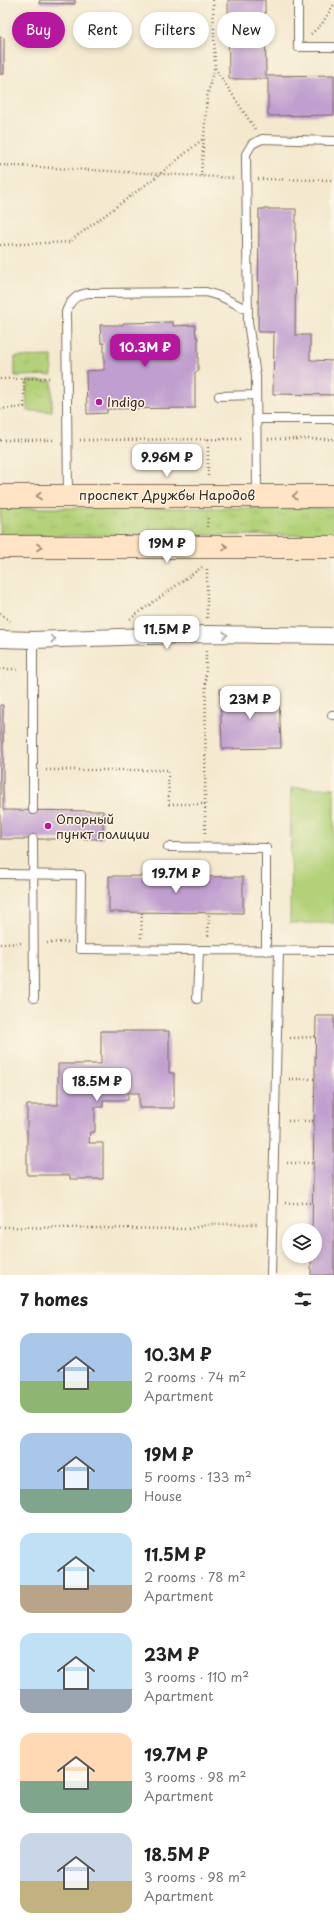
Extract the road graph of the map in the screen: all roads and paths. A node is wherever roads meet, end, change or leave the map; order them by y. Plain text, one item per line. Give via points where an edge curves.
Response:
1 (213, 0) edge
2 (298, 0) edge
3 (334, 4) edge
4 (298, 47) junction
5 (334, 47) edge
6 (215, 68) junction
7 (204, 138) junction
8 (262, 139) junction
9 (334, 141) edge
10 (0, 165) edge
11 (160, 174) junction
12 (202, 176) junction
13 (235, 178) dead end
14 (257, 179) dead end
15 (334, 180) edge
16 (0, 245) edge
17 (248, 310) junction
18 (24, 378) junction
19 (51, 378) dead end
20 (0, 379) edge
21 (256, 395) junction
22 (219, 396) dead end
23 (0, 409) edge
24 (256, 419) junction
25 (334, 419) edge
26 (208, 439) junction
27 (257, 439) junction
28 (334, 439) edge
29 (0, 440) edge
30 (68, 440) junction
31 (208, 482) dead end
32 (258, 495) junction
33 (0, 496) edge
34 (68, 496) junction
35 (334, 496) edge
36 (208, 515) dead end
37 (207, 528) dead end
38 (0, 547) edge
39 (334, 547) edge
40 (130, 619) dead end
41 (207, 634) junction
42 (334, 636) edge
43 (0, 639) edge
44 (33, 640) junction
45 (33, 770) junction
46 (205, 804) junction
47 (33, 810) dead end
48 (33, 839) dead end
49 (168, 847) dead end
50 (205, 848) junction
51 (0, 874) edge
52 (33, 874) junction
53 (142, 912) dead end
54 (209, 913) dead end
55 (140, 950) junction
56 (203, 950) junction
57 (266, 951) junction
58 (279, 951) junction
59 (334, 951) edge
60 (34, 998) dead end
61 (197, 999) dead end
62 (315, 1037) dead end
63 (277, 1038) junction
64 (276, 1079) junction
65 (315, 1079) dead end
66 (314, 1120) dead end
67 (275, 1121) junction
68 (274, 1163) junction
69 (313, 1163) dead end
70 (273, 1203) junction
71 (312, 1204) dead end
72 (272, 1224) junction
73 (0, 1227) edge
74 (271, 1275) edge

1 - 6 path
2 - 4 lane
3 - 4 path via 322,24
4 - 5 lane
6 - 7 path via 207,97
6 - 8 path
7 - 11 path
7 - 12 path
8 - 9 lane
8 - 17 lane via 252,144 246,154
10 - 11 path
11 - 12 path
11 - 16 path via 69,242
12 - 13 path
14 - 15 path
17 - 21 lane via 249,332 256,368
17 - 30 lane via 206,292 90,293 77,296 69,304 66,312
18 - 19 path
18 - 20 path
18 - 23 path via 24,407
21 - 22 lane
21 - 24 lane
24 - 25 lane
24 - 27 lane
26 - 27 path
26 - 30 path
26 - 31 path
27 - 28 path
27 - 32 lane
29 - 30 path
30 - 34 lane
32 - 34 street, проспект Дружбы Народов
35 -> 32 street, проспект Дружбы Народов
34 -> 33 street, проспект Дружбы Народов
36 - 37 path
38 -> 39 street
40 - 41 path via 207,563
41 -> 42 street
44 -> 41 street
41 - 46 path
43 - 44 street
44 - 45 lane
45 - 46 path via 168,770 169,804
45 - 47 lane
46 - 50 path
48 - 52 lane
49 - 50 lane
50 - 57 lane via 266,848
51 - 52 lane
52 - 55 lane via 81,875 80,949
52 - 60 lane
53 - 55 path
54 - 56 path
55 - 56 lane
56 - 57 lane
56 - 61 lane
57 - 58 lane
58 - 59 lane
58 - 63 lane
62 - 63 path
63 - 64 lane
64 - 65 path
64 - 67 lane
66 - 67 path
67 - 68 lane
68 - 69 path
68 - 70 lane
70 - 71 path
70 - 72 lane
72 - 73 path via 211,1224 188,1229
72 - 74 lane

